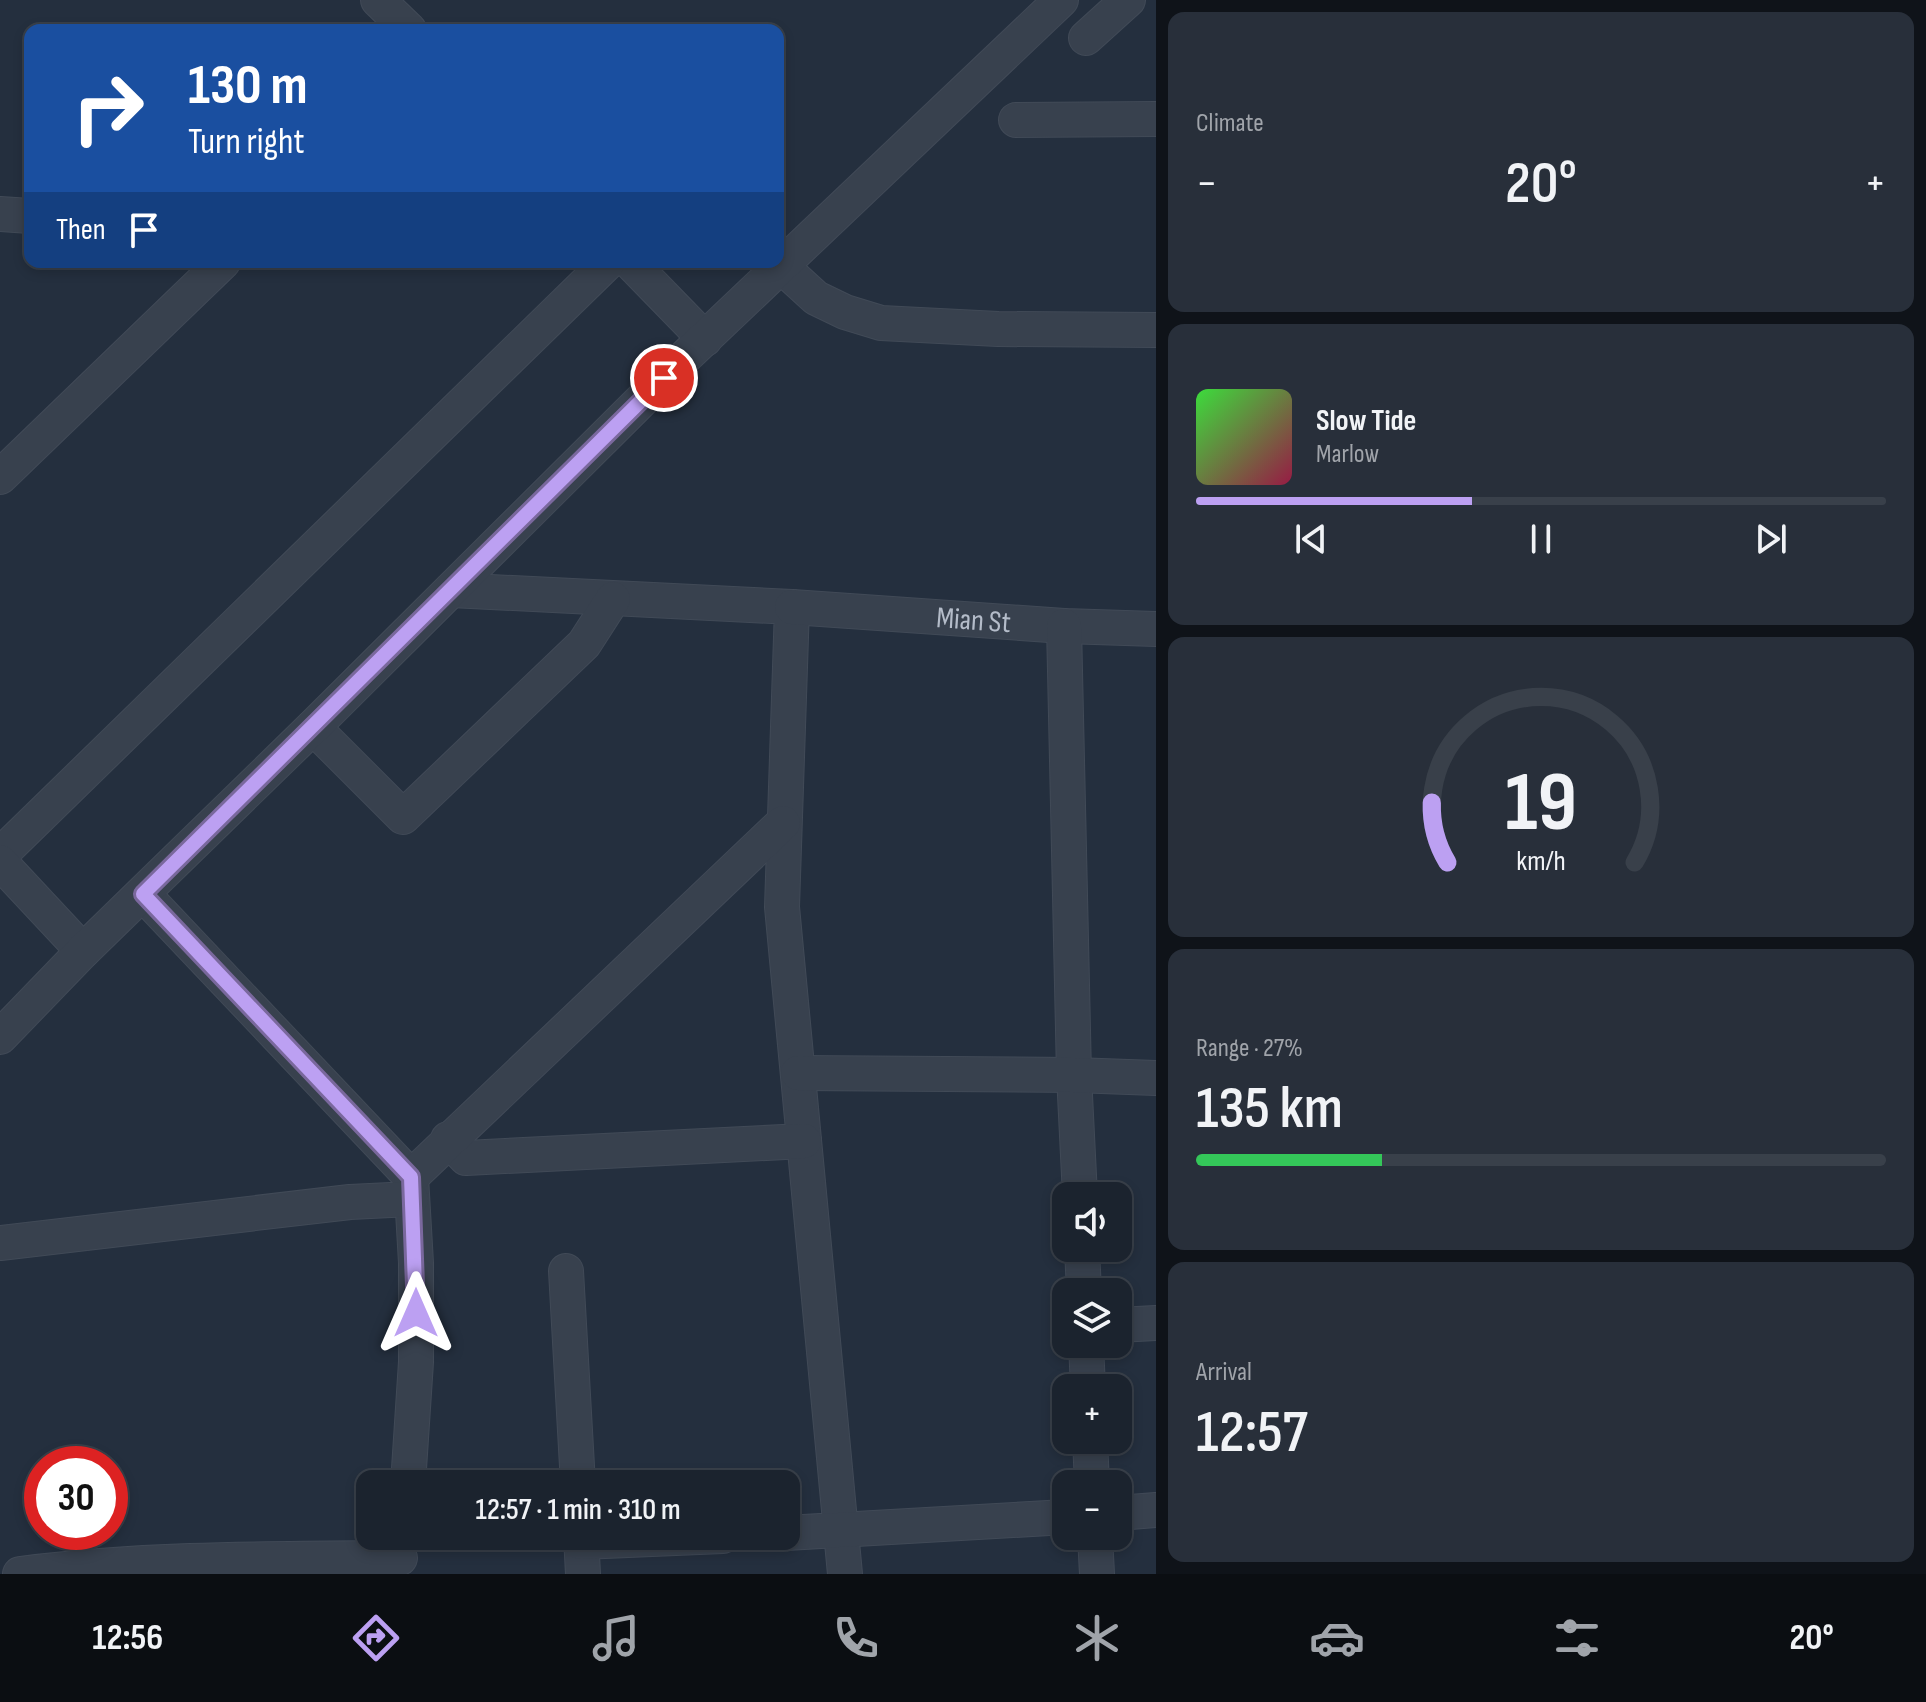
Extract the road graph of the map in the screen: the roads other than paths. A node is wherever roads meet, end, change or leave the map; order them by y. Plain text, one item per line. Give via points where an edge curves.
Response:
1 (378, 0) edge
2 (1061, 0) edge
3 (1128, 0) edge
4 (403, 24) edge
5 (1086, 38) dead end
6 (1156, 119) edge
7 (1016, 120) dead end
8 (0, 214) edge
9 (24, 216) edge
10 (784, 263) edge
11 (217, 268) edge
12 (602, 268) edge
13 (636, 268) edge
14 (779, 268) edge
15 (783, 268) edge
16 (1156, 330) edge
17 (705, 339) junction
18 (0, 477) edge
19 (451, 590) junction
20 (613, 599) junction
21 (792, 607) junction
22 (1064, 626) junction
23 (1156, 629) edge
24 (313, 727) junction
25 (783, 823) junction
26 (0, 855) edge
27 (0, 862) edge
28 (143, 894) junction
29 (83, 951) junction
30 (0, 1037) edge
31 (798, 1073) junction
32 (1074, 1075) junction
33 (1156, 1078) edge
34 (448, 1139) junction
35 (804, 1141) junction
36 (1079, 1182) edge
37 (411, 1188) junction
38 (0, 1243) edge
39 (566, 1271) dead end
40 (1156, 1323) edge
41 (1132, 1324) edge
42 (409, 1470) edge
43 (577, 1470) edge
44 (1156, 1510) edge
45 (1132, 1512) edge
46 (1052, 1518) edge
47 (842, 1531) junction
48 (800, 1532) edge
49 (1096, 1550) edge
50 (400, 1556) edge
51 (20, 1574) edge
52 (845, 1574) edge
53 (1097, 1574) edge

1 - 4 street
2 - 10 street
3 - 5 street
6 - 7 street
8 - 9 street
11 - 18 street
12 - 26 street
13 - 17 street
14 - 17 street
15 - 16 street via 816,298 881,323
17 - 19 street
19 - 20 street, Mian St
19 - 24 street
20 - 21 street, Mian St
20 - 24 street via 584,644 403,817
21 - 22 street, Mian St
21 - 25 street
22 - 23 street, Mian St
22 - 32 street
24 - 28 street
25 - 31 street via 782,907
25 - 34 street
27 - 29 street
28 - 29 street
28 - 37 street
29 - 30 street
31 - 32 street
31 - 35 street
32 - 33 street
32 - 36 street
34 - 35 street via 466,1158
34 - 37 street
35 - 47 street
37 - 38 street via 350,1202
37 - 42 street via 416,1362
39 - 43 street
40 - 41 street
44 - 45 street
46 - 47 street
47 - 48 street
47 - 52 street
49 - 53 street
50 - 51 street via 80,1566

